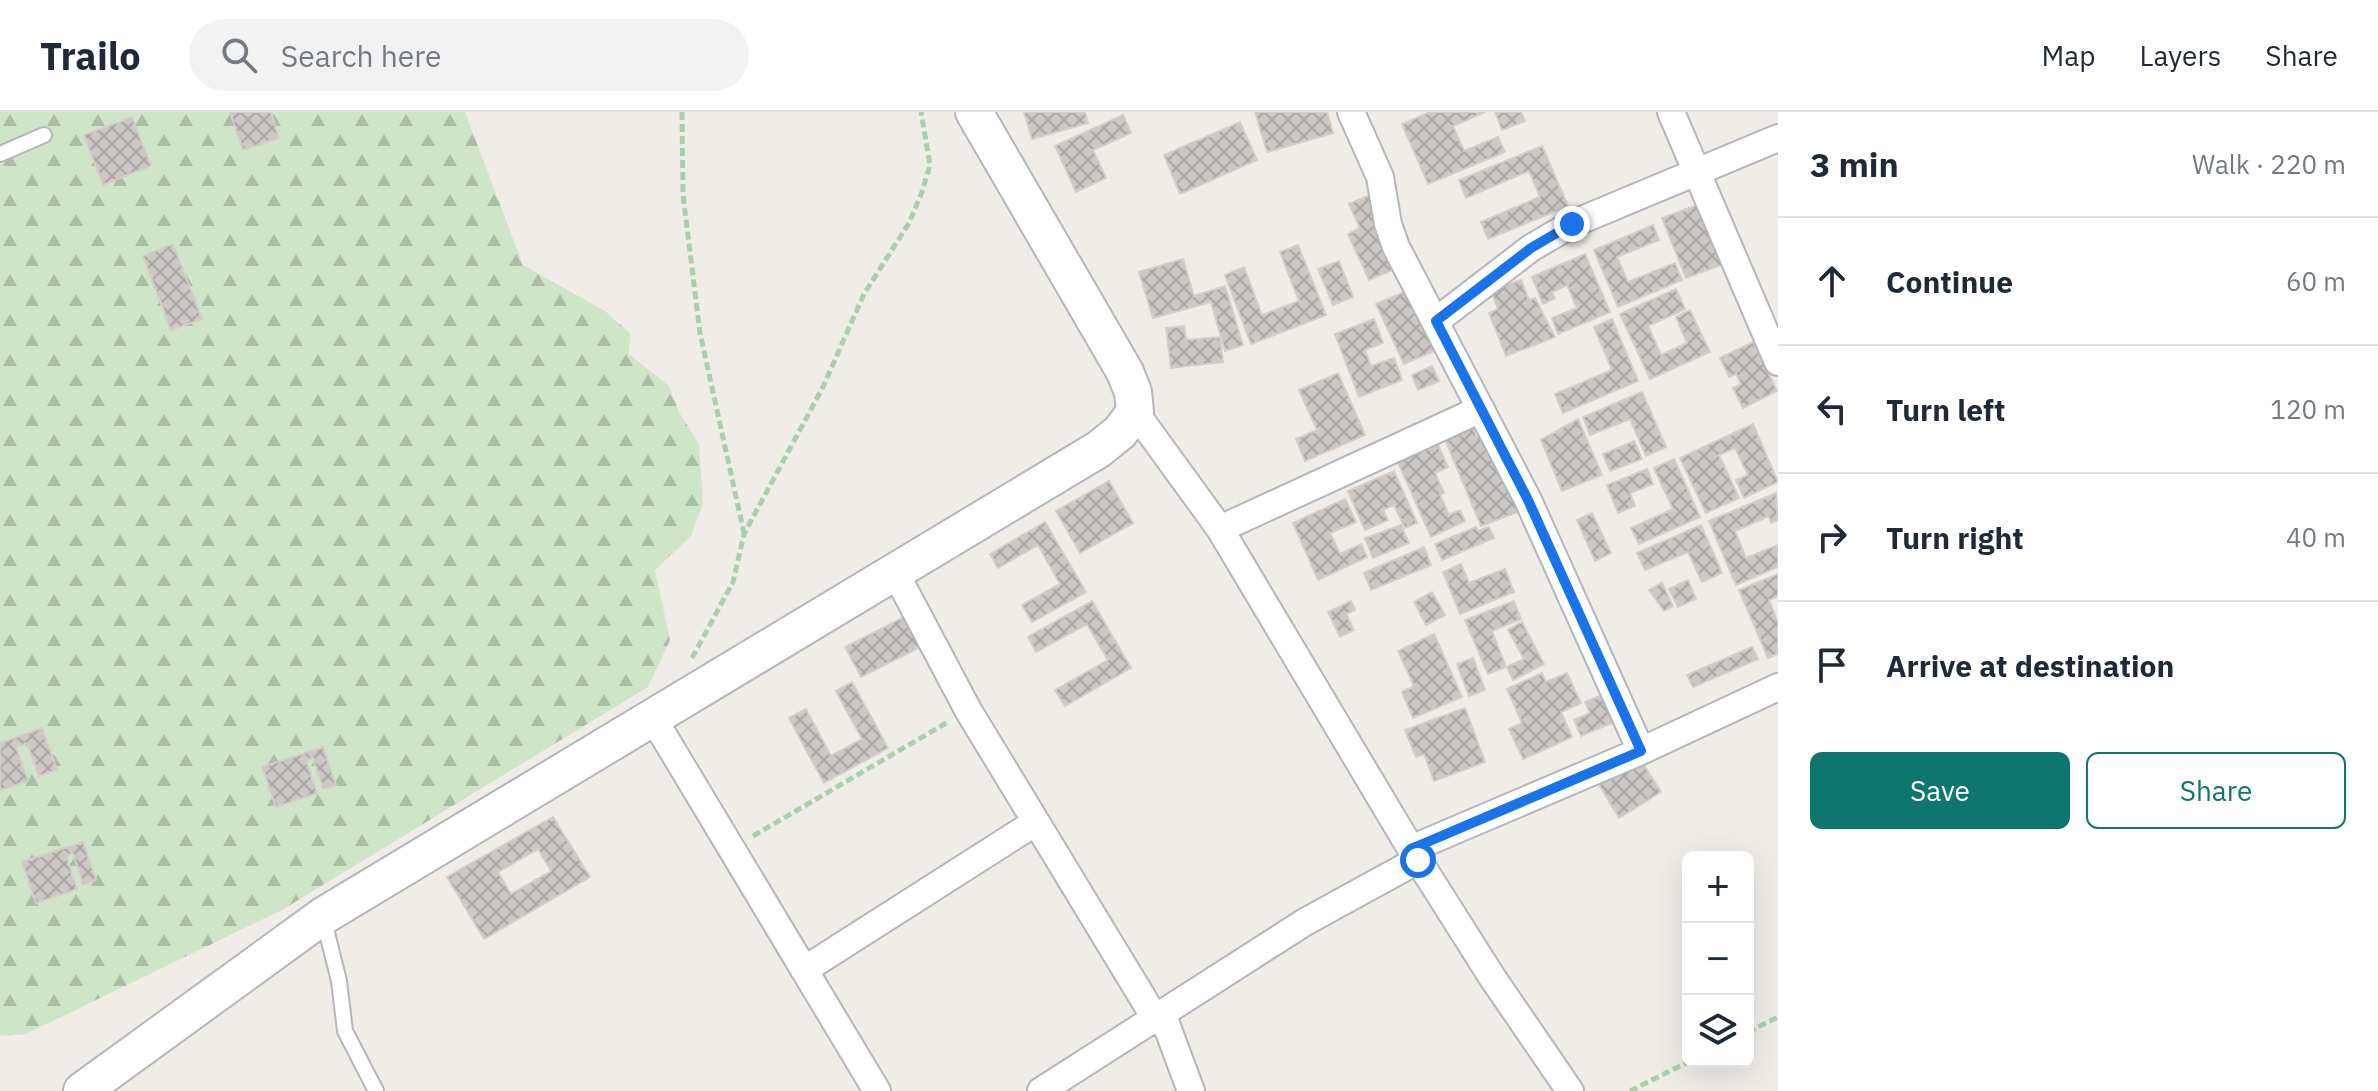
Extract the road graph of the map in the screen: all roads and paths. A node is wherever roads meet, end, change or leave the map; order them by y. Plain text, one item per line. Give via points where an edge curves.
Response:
1 (682, 112) edge
2 (921, 112) edge
3 (974, 112) edge
4 (1351, 112) edge
5 (1671, 112) edge
6 (44, 135) dead end
7 (1778, 138) edge
8 (0, 154) edge
9 (1699, 173) junction
10 (1436, 321) junction
11 (1778, 362) edge
12 (1481, 409) junction
13 (1135, 412) junction
14 (1220, 529) junction
15 (744, 534) junction
16 (896, 574) junction
17 (1778, 687) edge
18 (683, 698) junction
19 (968, 710) junction
20 (653, 718) junction
21 (1641, 751) junction
22 (1036, 822) junction
23 (731, 848) junction
24 (1415, 855) junction
25 (323, 916) junction
26 (804, 970) junction
27 (1158, 1016) junction
28 (1778, 1017) edge
29 (1754, 1029) edge
30 (1682, 1065) edge
31 (82, 1091) edge
32 (376, 1091) edge
33 (877, 1091) edge
34 (1041, 1091) edge
35 (1191, 1091) edge
36 (1570, 1091) edge
37 (1630, 1091) edge

1 - 15 path via 683,195 700,333
2 - 15 path via 930,165 909,223 864,294 823,387
3 - 13 street via 1125,372
4 - 10 street via 1380,177 1396,247
5 - 9 street
6 - 8 lane
7 - 9 street
9 - 10 street via 1572,224 1531,248
9 - 11 street
10 - 12 street
12 - 14 street
12 - 21 street via 1528,500
13 - 14 street
13 - 16 street via 1099,449
14 - 24 street
15 - 18 path via 733,582 694,652
16 - 18 street
16 - 19 street
17 - 21 street
18 - 20 street
19 - 22 street
19 - 23 path
20 - 23 street
20 - 25 street
21 - 24 street
22 - 26 street
22 - 27 street
23 - 26 street
24 - 27 street
24 - 36 street
25 - 31 street
25 - 32 lane via 345,1031
26 - 33 street
27 - 34 street
27 - 35 street
28 - 29 path
30 - 37 path

